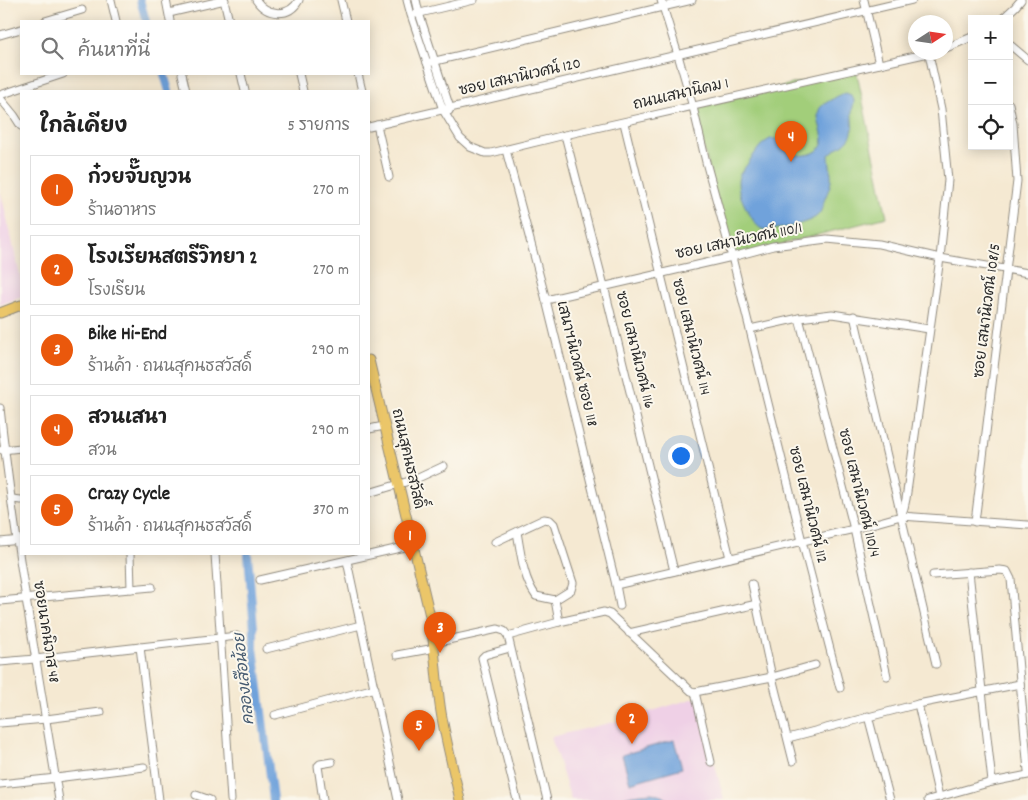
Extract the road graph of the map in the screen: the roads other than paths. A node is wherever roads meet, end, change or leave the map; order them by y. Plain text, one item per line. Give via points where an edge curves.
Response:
1 (111, 0) edge
2 (166, 0) edge
3 (224, 0) edge
4 (256, 0) edge
5 (299, 0) edge
6 (341, 0) edge
7 (407, 0) edge
8 (416, 0) edge
9 (470, 0) edge
10 (692, 0) edge
11 (864, 0) edge
12 (912, 0) edge
13 (1021, 0) edge
14 (662, 4) edge
15 (82, 10) dead end
16 (866, 11) junction
17 (285, 12) junction
18 (168, 13) junction
19 (419, 13) junction
20 (411, 15) junction
21 (1006, 15) edge
22 (48, 20) edge
23 (116, 20) edge
24 (170, 20) edge
25 (229, 20) edge
26 (287, 20) edge
27 (346, 20) edge
28 (20, 29) edge
29 (0, 35) edge
30 (968, 39) edge
31 (953, 45) edge
32 (1013, 47) edge
33 (678, 55) junction
34 (908, 58) edge
35 (932, 60) edge
36 (1028, 60) edge
37 (430, 62) junction
38 (879, 64) junction
39 (60, 75) edge
40 (182, 75) edge
41 (241, 75) edge
42 (299, 75) edge
43 (358, 75) edge
44 (186, 90) edge
45 (245, 90) edge
46 (304, 90) edge
47 (362, 90) edge
48 (0, 97) edge
49 (1009, 105) edge
50 (693, 107) junction
51 (446, 109) junction
52 (624, 123) junction
53 (20, 124) edge
54 (371, 125) edge
55 (565, 136) junction
56 (506, 150) junction
57 (389, 178) dead end
58 (732, 257) junction
59 (940, 258) junction
60 (1007, 271) junction
61 (660, 273) junction
62 (1028, 273) edge
63 (604, 286) junction
64 (546, 300) junction
65 (20, 305) edge
66 (0, 313) edge
67 (854, 316) junction
68 (799, 318) junction
69 (750, 329) junction
70 (930, 329) junction
71 (370, 370) edge
72 (0, 408) edge
73 (384, 426) junction
74 (370, 429) edge
75 (20, 448) edge
76 (2, 450) edge
77 (444, 466) dead end
78 (399, 485) junction
79 (370, 492) edge
80 (12, 499) junction
81 (20, 500) edge
82 (901, 516) junction
83 (975, 522) junction
84 (1028, 525) edge
85 (854, 529) junction
86 (517, 532) junction
87 (19, 540) edge
88 (802, 541) junction
89 (0, 542) edge
90 (495, 542) dead end
91 (413, 545) junction
92 (21, 555) edge
93 (130, 555) edge
94 (215, 555) edge
95 (730, 558) junction
96 (347, 561) junction
97 (674, 572) junction
98 (968, 572) junction
99 (932, 575) dead end
100 (260, 580) dead end
101 (752, 584) dead end
102 (616, 585) junction
103 (152, 587) dead end
104 (130, 589) junction
105 (26, 599) junction
106 (556, 600) junction
107 (0, 601) edge
108 (757, 604) junction
109 (620, 606) dead end
110 (559, 622) junction
111 (361, 624) junction
112 (629, 633) junction
113 (238, 636) dead end
114 (508, 636) junction
115 (220, 637) junction
116 (434, 646) junction
117 (140, 647) junction
118 (510, 648) junction
119 (266, 649) dead end
120 (397, 655) dead end
121 (35, 659) junction
122 (0, 662) edge
123 (936, 664) dead end
124 (815, 666) dead end
125 (888, 676) dead end
126 (772, 677) junction
127 (1020, 684) junction
128 (375, 688) junction
129 (840, 688) dead end
130 (982, 691) junction
131 (695, 692) junction
132 (918, 704) junction
133 (101, 712) dead end
134 (274, 715) dead end
135 (868, 716) junction
136 (46, 720) junction
137 (0, 723) edge
138 (788, 738) junction
139 (793, 761) dead end
140 (332, 762) dead end
141 (711, 762) dead end
142 (144, 767) dead end
143 (1028, 773) edge
144 (56, 778) junction
145 (992, 782) junction
146 (0, 784) edge
147 (196, 795) dead end
148 (939, 797) junction
149 (59, 800) edge
150 (159, 800) edge
151 (210, 800) edge
152 (231, 800) edge
153 (323, 800) edge
154 (397, 800) edge
155 (460, 800) edge
156 (517, 800) edge
157 (548, 800) edge
158 (890, 800) edge
159 (928, 800) edge

1 - 23 street
2 - 18 street
3 - 18 street
3 - 25 street
4 - 17 street via 265,10
5 - 17 street
6 - 27 street
7 - 20 street, ถนนเสนานิคม 1
8 - 19 street, ถนนเสนานิคม 1
9 - 19 street
10 - 14 street
11 - 16 street
12 - 16 street, ซอย เสนานิเวศน์ 120
13 - 21 street
14 - 33 street, ซอย เสนานิเวศน์ 112
14 - 37 street
15 - 22 street
16 - 33 street, ซอย เสนานิเวศน์ 120
16 - 38 street
17 - 26 street
18 - 24 street
19 - 20 street
19 - 37 street, ถนนเสนานิคม 1
20 - 37 street, ถนนเสนานิคม 1
28 - 29 street
30 - 31 street
32 - 36 street
33 - 50 street, ซอย เสนานิเวศน์ 112
33 - 51 street, ซอย เสนานิเวศน์ 120
34 - 38 street, ถนนเสนานิคม 1
35 - 59 street via 942,109 948,180
37 - 51 street, ถนนเสนานิคม 1
38 - 50 street, ถนนเสนานิคม 1
39 - 48 street
40 - 44 street
41 - 45 street
42 - 46 street
43 - 47 street
48 - 53 street
49 - 60 street, ซอย เสนานิเวศน์ 108/5 via 1017,181
50 - 52 street, ถนนเสนานิคม 1
50 - 58 street, ซอย เสนานิเวศน์ 112
51 - 54 street, ซอย เสนานิเวศน์ 120
51 - 56 street, ถนนเสนานิคม 1 via 448,119 460,138 470,146 485,153
52 - 55 street, ถนนเสนานิคม 1
52 - 61 street, ซอย เสนานิเวศน์ 114
54 - 57 street
55 - 56 street, ถนนเสนานิคม 1
55 - 63 street, ซอย เสนานิเวศน์ 116
56 - 64 street, เสนาฯนิเวศน์ ซอย 118
58 - 59 street, ซอย เสนานิเวศน์ 110/1 via 773,246 827,238 879,244
58 - 61 street, ซอย เสนานิเวศน์ 110/1
58 - 69 street, ซอย เสนานิเวศน์ 112
59 - 60 street, ซอย เสนานิเวศน์ 110/1
59 - 70 street
60 - 62 street, ซอย เสนานิเวศน์ 110/1
60 - 83 street, ซอย เสนานิเวศน์ 108/5
61 - 63 street, ซอย เสนานิเวศน์ 110/1
61 - 95 street, ซอย เสนานิเวศน์ 114
63 - 64 street, ซอย เสนานิเวศน์ 110/1
63 - 97 street, ซอย เสนานิเวศน์ 116
64 - 102 street, เสนาฯนิเวศน์ ซอย 118
65 - 66 main road
67 - 68 street via 832,314
67 - 70 street
67 - 82 street
68 - 69 street
68 - 85 street, ซอย เสนานิเวศน์ 110/4
69 - 88 street, ซอย เสนานิเวศน์ 112
70 - 82 street
71 - 73 main road, ถนนสุคนธสวัสดิ์
72 - 76 street, ซอยนาคนิวาส 48
73 - 74 street
73 - 78 main road, ถนนสุคนธสวัสดิ์
75 - 76 street
76 - 80 street, ซอยนาคนิวาส 48
77 - 78 street
78 - 79 street
78 - 91 main road, ถนนสุคนธสวัสดิ์
80 - 81 street
80 - 87 street, ซอยนาคนิวาส 48
82 - 83 street
82 - 85 street
82 - 123 street
83 - 84 street
85 - 88 street
85 - 125 street, ซอย เสนานิเวศน์ 110/4
86 - 90 street
86 - 106 street via 526,579 532,590 536,596
86 - 106 street via 544,520 554,524 573,583 571,590
87 - 89 street
88 - 95 street
88 - 129 street, ซอย เสนานิเวศน์ 112
91 - 96 street
91 - 116 main road, ถนนสุคนธสวัสดิ์
92 - 105 street, ซอยนาคนิวาส 48
93 - 104 street
94 - 115 street
95 - 97 street
96 - 100 street
96 - 111 street
97 - 102 street
98 - 99 street
98 - 127 street via 1007,571 1011,579
98 - 130 street
101 - 108 street
102 - 109 street, เสนาฯนิเวศน์ ซอย 118
103 - 104 street
104 - 105 street
105 - 107 street
105 - 121 street, ซอยนาคนิวาส 48
106 - 110 street
108 - 112 street
108 - 126 street
110 - 112 street via 604,612
110 - 114 street
111 - 119 street
111 - 128 street
112 - 131 street
113 - 115 street
114 - 116 street via 498,630
114 - 118 street
115 - 117 street
115 - 152 street
116 - 120 street
116 - 155 main road, ถนนสุคนธสวัสดิ์ via 441,714
117 - 121 street
117 - 150 street
118 - 156 street via 482,658
118 - 157 street
121 - 122 street
121 - 136 street, ซอยนาคนิวาส 48
124 - 126 street
126 - 131 street
126 - 138 street
127 - 130 street
127 - 143 street
128 - 134 street
128 - 154 street
130 - 132 street
130 - 145 street
131 - 141 street
132 - 135 street
132 - 148 street
133 - 136 street
135 - 138 street
135 - 158 street
136 - 137 street
136 - 144 street, ซอยนาคนิวาส 48
138 - 139 street
140 - 153 street via 318,766
142 - 144 street
143 - 145 street
144 - 146 street
144 - 149 street, ซอยนาคนิวาส 48
145 - 148 street
147 - 151 street
148 - 159 street

